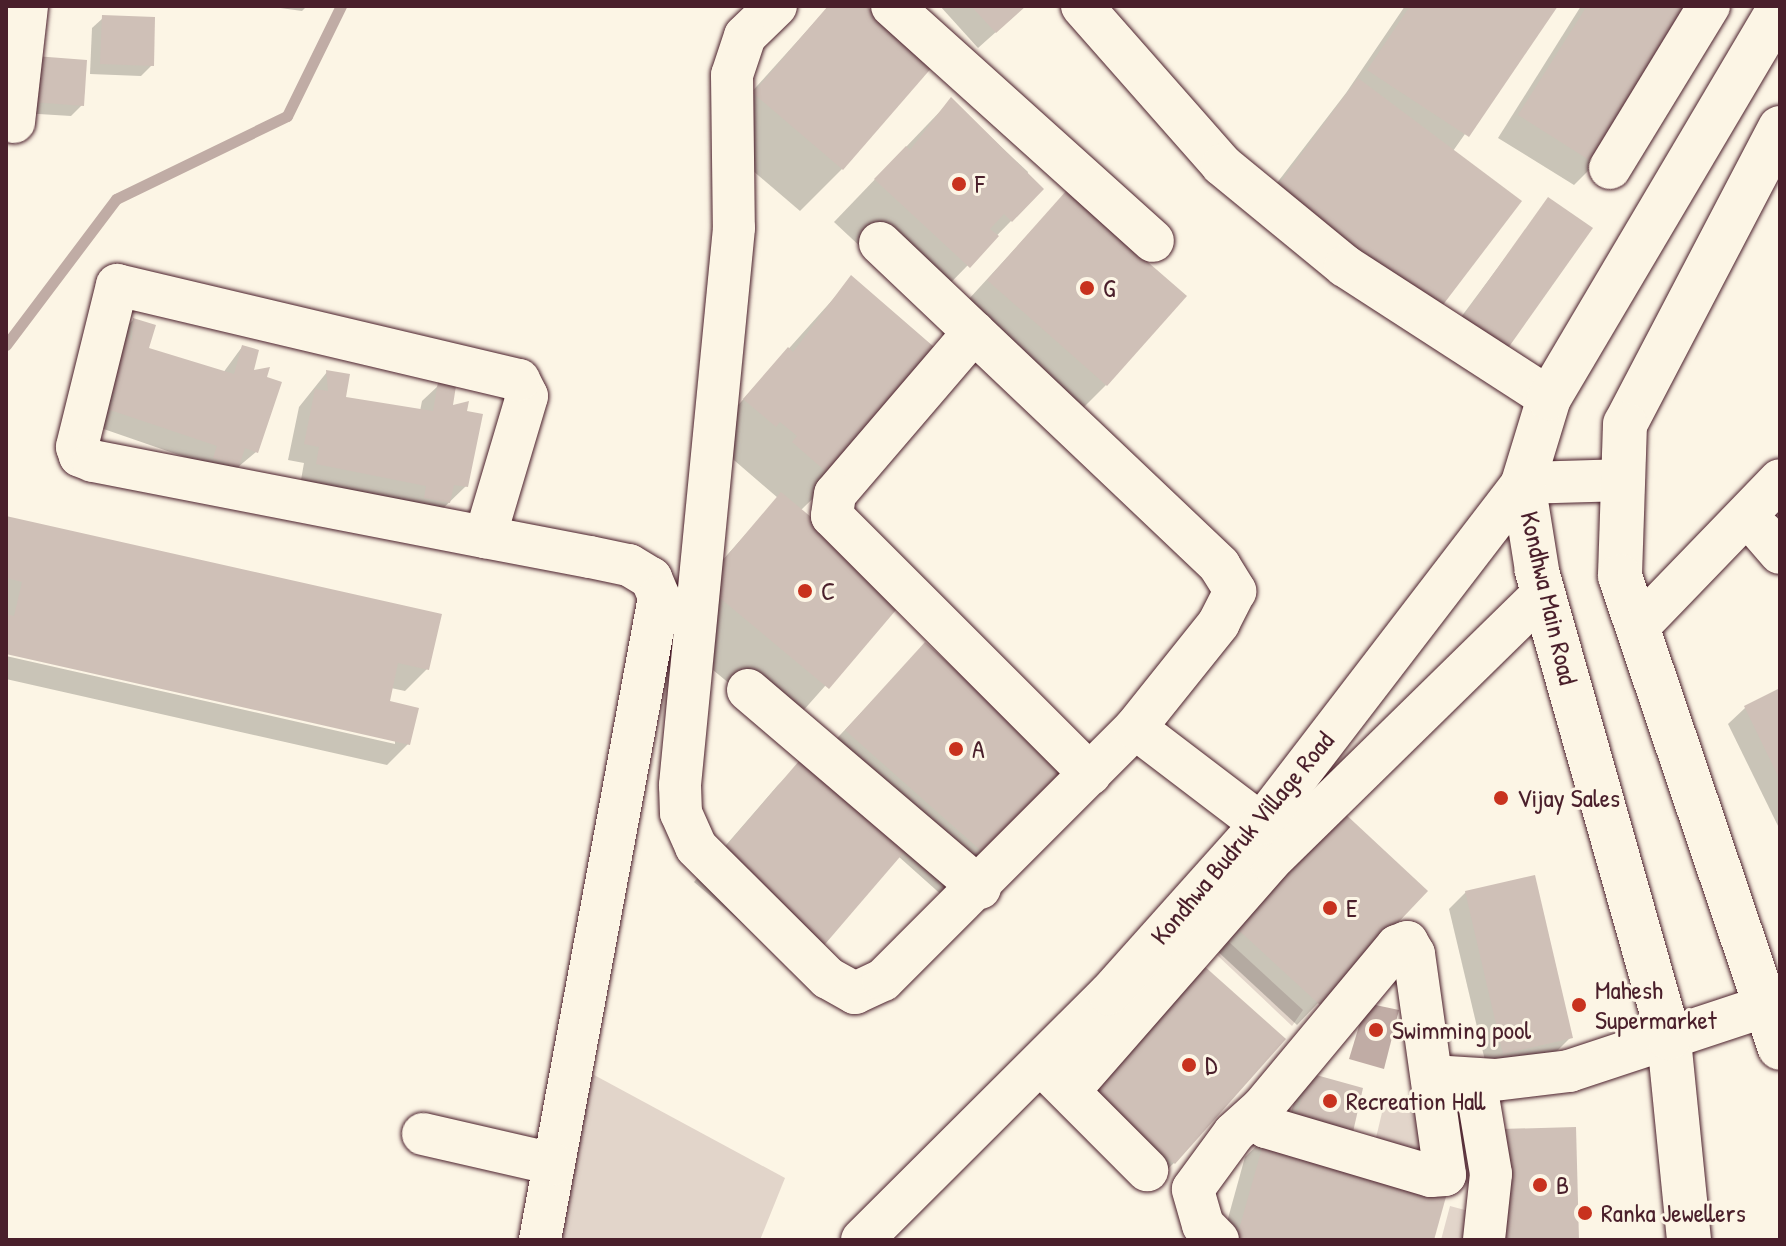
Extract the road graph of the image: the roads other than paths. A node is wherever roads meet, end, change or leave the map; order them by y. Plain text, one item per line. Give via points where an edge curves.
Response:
1 (27, 6) edge
2 (776, 6) edge
3 (892, 6) edge
4 (1082, 6) edge
5 (1709, 6) edge
6 (1780, 8) edge
7 (14, 122) dead end
8 (1780, 128) edge
9 (1610, 168) dead end
10 (1153, 241) dead end
11 (880, 243) dead end
12 (974, 332) junction
13 (1549, 398) junction
14 (1623, 480) junction
15 (1780, 480) edge
16 (1523, 483) junction
17 (1774, 531) edge
18 (485, 537) junction
19 (1543, 594) junction
20 (1643, 641) junction
21 (748, 690) dead end
22 (1135, 728) junction
23 (1090, 774) junction
24 (1261, 824) junction
25 (980, 888) junction
26 (1775, 1026) edge
27 (1669, 1038) junction
28 (1432, 1076) junction
29 (1054, 1077) junction
30 (1475, 1079) junction
31 (1262, 1108) junction
32 (423, 1134) dead end
33 (554, 1164) junction
34 (1147, 1170) dead end
35 (1682, 1235) edge
36 (867, 1239) edge
37 (540, 1240) edge
38 (1218, 1240) edge
39 (1484, 1240) edge

1 - 7 street
2 - 25 street via 745,36 732,75 734,228 681,813 696,847 828,978 855,993 883,980
3 - 10 street
4 - 13 street via 1222,165 1345,266
5 - 9 street
6 - 13 main road, Kondhwa Main Road
8 - 14 main road via 1625,424
11 - 12 street
12 - 22 street via 1219,565 1235,591 1219,623
12 - 23 street via 835,494 832,516
13 - 16 main road, Kondhwa Main Road
14 - 16 street
14 - 20 main road via 1620,576
15 - 20 street
16 - 19 main road, Kondhwa Main Road
16 - 24 street, Kondhwa Budruk Village Road
17 - 20 street
18 - 18 street via 527,396 519,380 117,285 77,447 80,456
18 - 33 street via 629,565 651,578 659,597
19 - 27 main road, Kondhwa Main Road
19 - 29 street
20 - 26 main road
21 - 25 street
22 - 23 street
22 - 24 street
23 - 25 street
24 - 29 street, Kondhwa Budruk Village Road
26 - 27 street
27 - 30 street via 1569,1071
27 - 35 main road, Kondhwa Main Road
28 - 30 street
28 - 31 street via 1445,1175 1431,1176 1266,1127 1259,1120
28 - 31 street via 1414,954 1407,942 1397,946
29 - 34 street
29 - 36 street, Kondhwa Budruk Village Road
30 - 39 street via 1491,1174
31 - 38 street via 1234,1133 1193,1189 1203,1225
32 - 33 street
33 - 37 street

